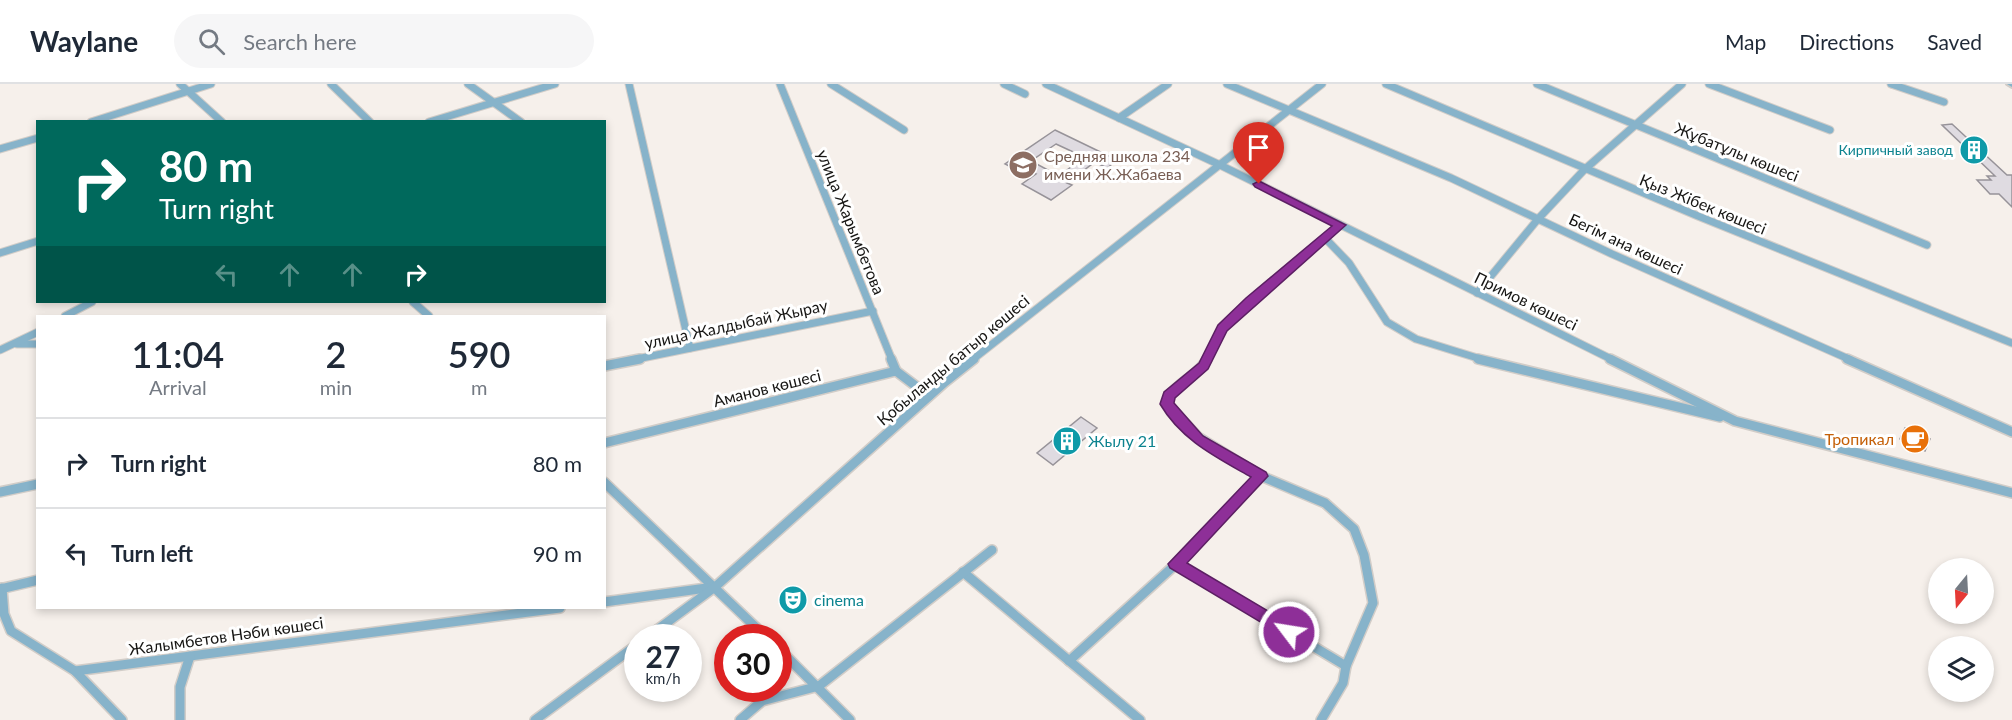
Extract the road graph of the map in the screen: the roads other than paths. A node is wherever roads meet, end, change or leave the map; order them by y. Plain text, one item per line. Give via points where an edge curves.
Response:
1 (180, 84) edge
2 (211, 84) edge
3 (331, 84) edge
4 (468, 84) edge
5 (555, 84) edge
6 (629, 84) edge
7 (780, 84) edge
8 (831, 84) edge
9 (1004, 84) edge
10 (1046, 84) edge
11 (1168, 84) edge
12 (1227, 84) edge
13 (1322, 84) edge
14 (1386, 84) edge
15 (1537, 84) edge
16 (1682, 84) edge
17 (1709, 84) edge
18 (1891, 84) edge
19 (188, 92) junction
20 (1025, 94) dead end
21 (494, 102) junction
22 (1944, 102) dead end
23 (1288, 110) junction
24 (1119, 118) junction
25 (97, 120) edge
26 (220, 120) edge
27 (368, 120) edge
28 (436, 120) edge
29 (518, 120) edge
30 (1635, 125) junction
31 (904, 130) dead end
32 (1830, 130) dead end
33 (36, 139) edge
34 (0, 149) edge
35 (1218, 164) junction
36 (1584, 170) junction
37 (1538, 219) junction
38 (1340, 225) junction
39 (1325, 238) junction
40 (36, 242) edge
41 (1927, 245) dead end
42 (0, 253) edge
43 (1477, 293) junction
44 (90, 303) edge
45 (414, 303) edge
46 (873, 310) junction
47 (67, 315) edge
48 (428, 315) edge
49 (36, 333) edge
50 (2012, 343) edge
51 (15, 344) junction
52 (36, 344) edge
53 (690, 348) junction
54 (0, 350) edge
55 (606, 366) edge
56 (896, 371) junction
57 (929, 396) junction
58 (1735, 421) junction
59 (2012, 432) edge
60 (606, 443) edge
61 (1261, 476) junction
62 (36, 484) edge
63 (606, 484) edge
64 (0, 492) edge
65 (2012, 493) edge
66 (992, 550) dead end
67 (1176, 564) junction
68 (963, 572) junction
69 (36, 580) edge
70 (715, 587) junction
71 (1, 588) edge
72 (606, 602) edge
73 (552, 609) edge
74 (665, 624) edge
75 (753, 624) edge
76 (624, 654) edge
77 (190, 656) junction
78 (792, 661) edge
79 (1069, 661) junction
80 (1346, 666) junction
81 (75, 671) junction
82 (819, 686) junction
83 (122, 720) edge
84 (180, 720) edge
85 (535, 720) edge
86 (740, 720) edge
87 (850, 720) edge
88 (1140, 720) edge
89 (1321, 720) edge

1 - 19 street
2 - 19 street
3 - 27 street
4 - 21 street
5 - 21 street
6 - 53 street
7 - 46 street, улица Жарымбетова
8 - 31 street
9 - 20 street
10 - 24 street, Примов көшесі
11 - 24 street
12 - 23 street, Бегім ана көшесі
13 - 23 street, Қобыланды батыр көшесі
14 - 36 street, Қыз Жібек көшесі
15 - 30 street, Жұбатұлы көшесі
16 - 30 street
17 - 32 street
18 - 22 street
19 - 25 street
19 - 26 street
21 - 28 street
21 - 29 street
23 - 35 street, Қобыланды батыр көшесі
23 - 37 street, Бегім ана көшесі
24 - 35 street, Примов көшесі
30 - 36 street
30 - 41 street, Жұбатұлы көшесі
33 - 34 street
35 - 38 street, Примов көшесі
35 - 57 street, Қобыланды батыр көшесі
36 - 37 street
36 - 50 street, Қыз Жібек көшесі
37 - 43 street
37 - 59 street, Бегім ана көшесі
38 - 39 street
38 - 43 street, Примов көшесі
39 - 58 street via 1348,263 1387,322 1416,339 1471,357
39 - 61 street via 1222,328 1204,366 1169,395 1167,404 1198,440
40 - 42 street
43 - 58 street, Примов көшесі
44 - 47 street
45 - 48 street
46 - 53 street, улица Жалдыбай Жырау
46 - 56 street, улица Жарымбетова
49 - 51 street
51 - 52 street
51 - 54 street
53 - 55 street, улица Жалдыбай Жырау
56 - 57 street
56 - 60 street, Аманов көшесі
57 - 70 street, Қобыланды батыр көшесі
58 - 65 street, Примов көшесі
61 - 67 street
61 - 80 street via 1324,503 1354,529 1364,555 1373,603
62 - 64 street
63 - 70 street
66 - 68 street
67 - 79 street
67 - 80 street
68 - 79 street
68 - 82 street
69 - 71 street
70 - 72 street
70 - 74 street, Қобыланды батыр көшесі
70 - 75 street
71 - 81 street via 11,631
73 - 77 street, Жалымбетов Нәби көшесі
76 - 85 street
77 - 81 street, Жалымбетов Нәби көшесі
77 - 84 street via 180,687
78 - 82 street
79 - 88 street
80 - 89 street via 1343,683
81 - 83 street
82 - 86 street via 762,701
82 - 87 street

